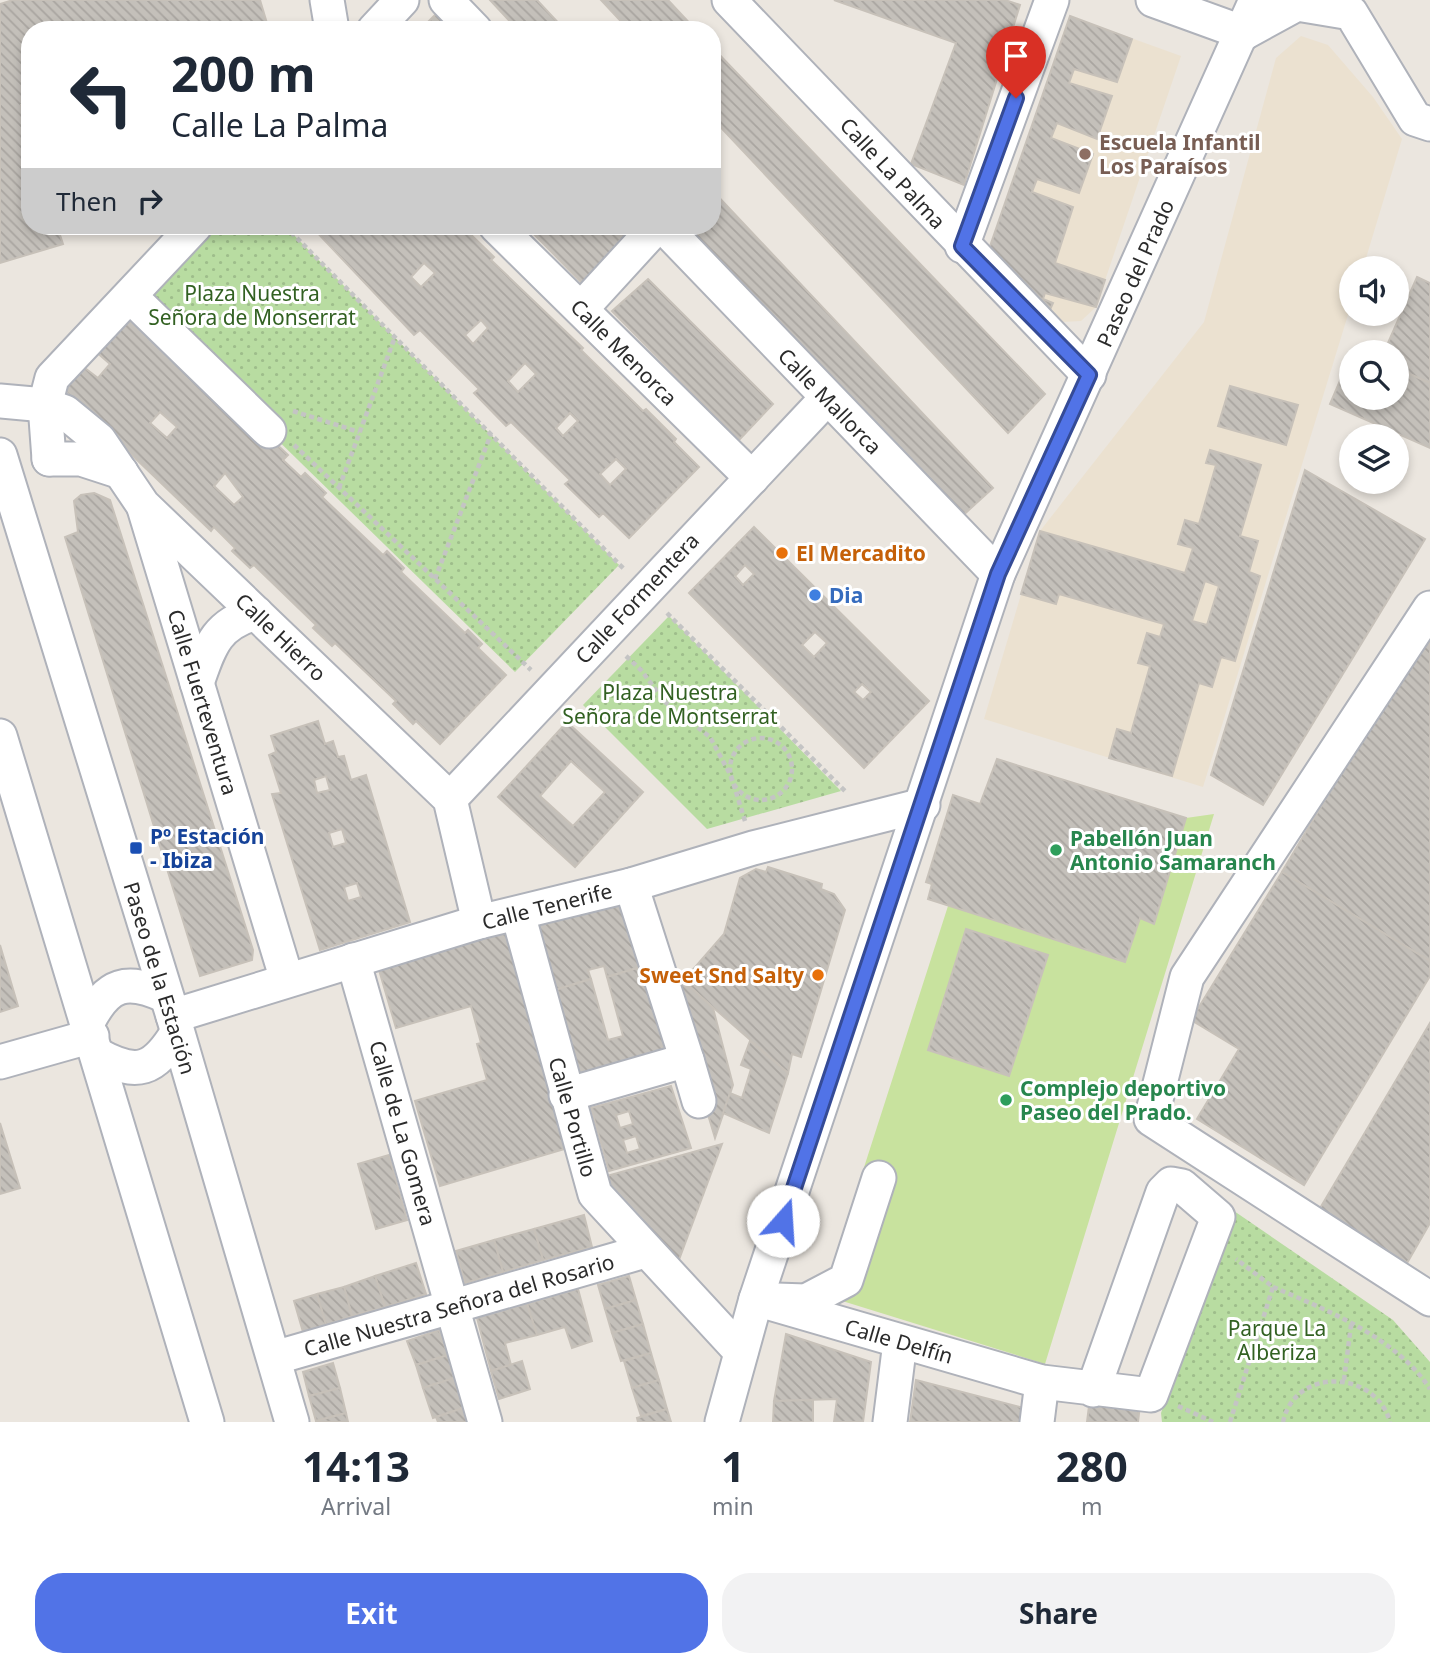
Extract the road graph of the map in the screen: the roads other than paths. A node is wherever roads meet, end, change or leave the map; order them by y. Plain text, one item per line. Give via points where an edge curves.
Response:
1 (327, 0) edge
2 (402, 0) edge
3 (446, 0) edge
4 (729, 0) edge
5 (1052, 0) edge
6 (1153, 0) edge
7 (1256, 0) edge
8 (330, 21) edge
9 (382, 21) edge
10 (466, 21) edge
11 (1244, 33) junction
12 (1430, 124) edge
13 (187, 235) edge
14 (505, 235) edge
15 (649, 235) edge
16 (671, 235) edge
17 (962, 246) junction
18 (130, 296) junction
19 (581, 309) junction
20 (1089, 375) junction
21 (826, 399) junction
22 (0, 401) edge
23 (46, 405) junction
24 (280, 436) road end
25 (0, 455) edge
26 (49, 459) junction
27 (121, 472) junction
28 (752, 478) junction
29 (15, 504) junction
30 (143, 505) junction
31 (998, 574) junction
32 (1430, 608) edge
33 (257, 613) junction
34 (197, 683) junction
35 (0, 736) edge
36 (450, 799) junction
37 (923, 805) junction
38 (631, 885) junction
39 (518, 914) junction
40 (480, 922) junction
41 (353, 960) junction
42 (287, 980) junction
43 (172, 1015) junction
44 (93, 1038) junction
45 (687, 1059) junction
46 (0, 1062) edge
47 (566, 1095) junction
48 (699, 1101) dead end
49 (879, 1178) dead end
50 (645, 1251) junction
51 (1427, 1290) edge
52 (756, 1299) junction
53 (452, 1306) junction
54 (900, 1342) junction
55 (741, 1352) junction
56 (274, 1359) junction
57 (1042, 1382) junction
58 (1093, 1390) junction
59 (207, 1422) edge
60 (292, 1422) edge
61 (485, 1422) edge
62 (722, 1422) edge
63 (890, 1422) edge
64 (1037, 1422) edge

1 - 8 street
2 - 9 street
3 - 10 street
4 - 17 street, Calle La Palma
5 - 17 street
6 - 11 street
7 - 11 street, Paseo del Prado
11 - 12 street via 1297,4 1351,13 1415,119
11 - 20 street, Paseo del Prado
13 - 18 street
14 - 19 street, Calle Menorca
15 - 19 street
16 - 21 street, Calle Mallorca
17 - 20 street, Calle La Palma
18 - 23 street via 52,377
18 - 24 street
19 - 28 street, Calle Menorca
20 - 31 street, Paseo del Prado
21 - 28 street, Calle Formentera
21 - 31 street, Calle Mallorca
22 - 23 street
23 - 26 street
23 - 27 street, Calle Hierro via 65,412 99,440
25 - 29 street, Paseo de la Estación
26 - 27 street via 81,459
26 - 29 street
27 - 30 street, Calle Hierro
28 - 36 street, Calle Formentera
29 - 43 street, Paseo de la Estación
30 - 33 street, Calle Hierro
30 - 34 street, Calle Fuerteventura
31 - 37 street, Paseo del Prado
32 - 51 street via 1187,977 1152,1119
33 - 34 street via 239,618 219,632
33 - 36 street, Calle Hierro
34 - 42 street, Calle Fuerteventura
35 - 44 street
36 - 40 street
37 - 38 street, Calle Tenerife
37 - 52 street, Paseo del Prado
38 - 39 street, Calle Tenerife
38 - 45 street
39 - 40 street, Calle Tenerife
39 - 47 street, Calle Portillo
40 - 41 street, Calle Tenerife
41 - 42 street, Calle Tenerife
41 - 53 street, Calle de La Gomera
42 - 43 street, Calle Tenerife
43 - 44 street via 133,985 119,987 106,994
43 - 44 street via 164,1053 143,1067 116,1065
43 - 56 street, Paseo de la Estación
44 - 46 street
44 - 59 street
45 - 47 street
45 - 48 street
47 - 50 street, Calle Portillo via 595,1194
49 - 52 street via 846,1280 806,1301
50 - 53 street, Calle Nuestra Señora del Rosario
50 - 55 street, Calle Portillo
52 - 54 street, Calle Delfín
52 - 55 street, Paseo del Prado
53 - 56 street, Calle Nuestra Señora del Rosario
53 - 61 street, Calle de La Gomera
54 - 57 street, Calle Delfín
54 - 63 street
55 - 62 street, Paseo del Prado
56 - 60 street, Paseo de la Estación
57 - 58 street, Calle Delfín
57 - 64 street
58 - 58 street, Calle Delfín via 1151,1395 1157,1387 1218,1217 1182,1186 1171,1184 1163,1192

